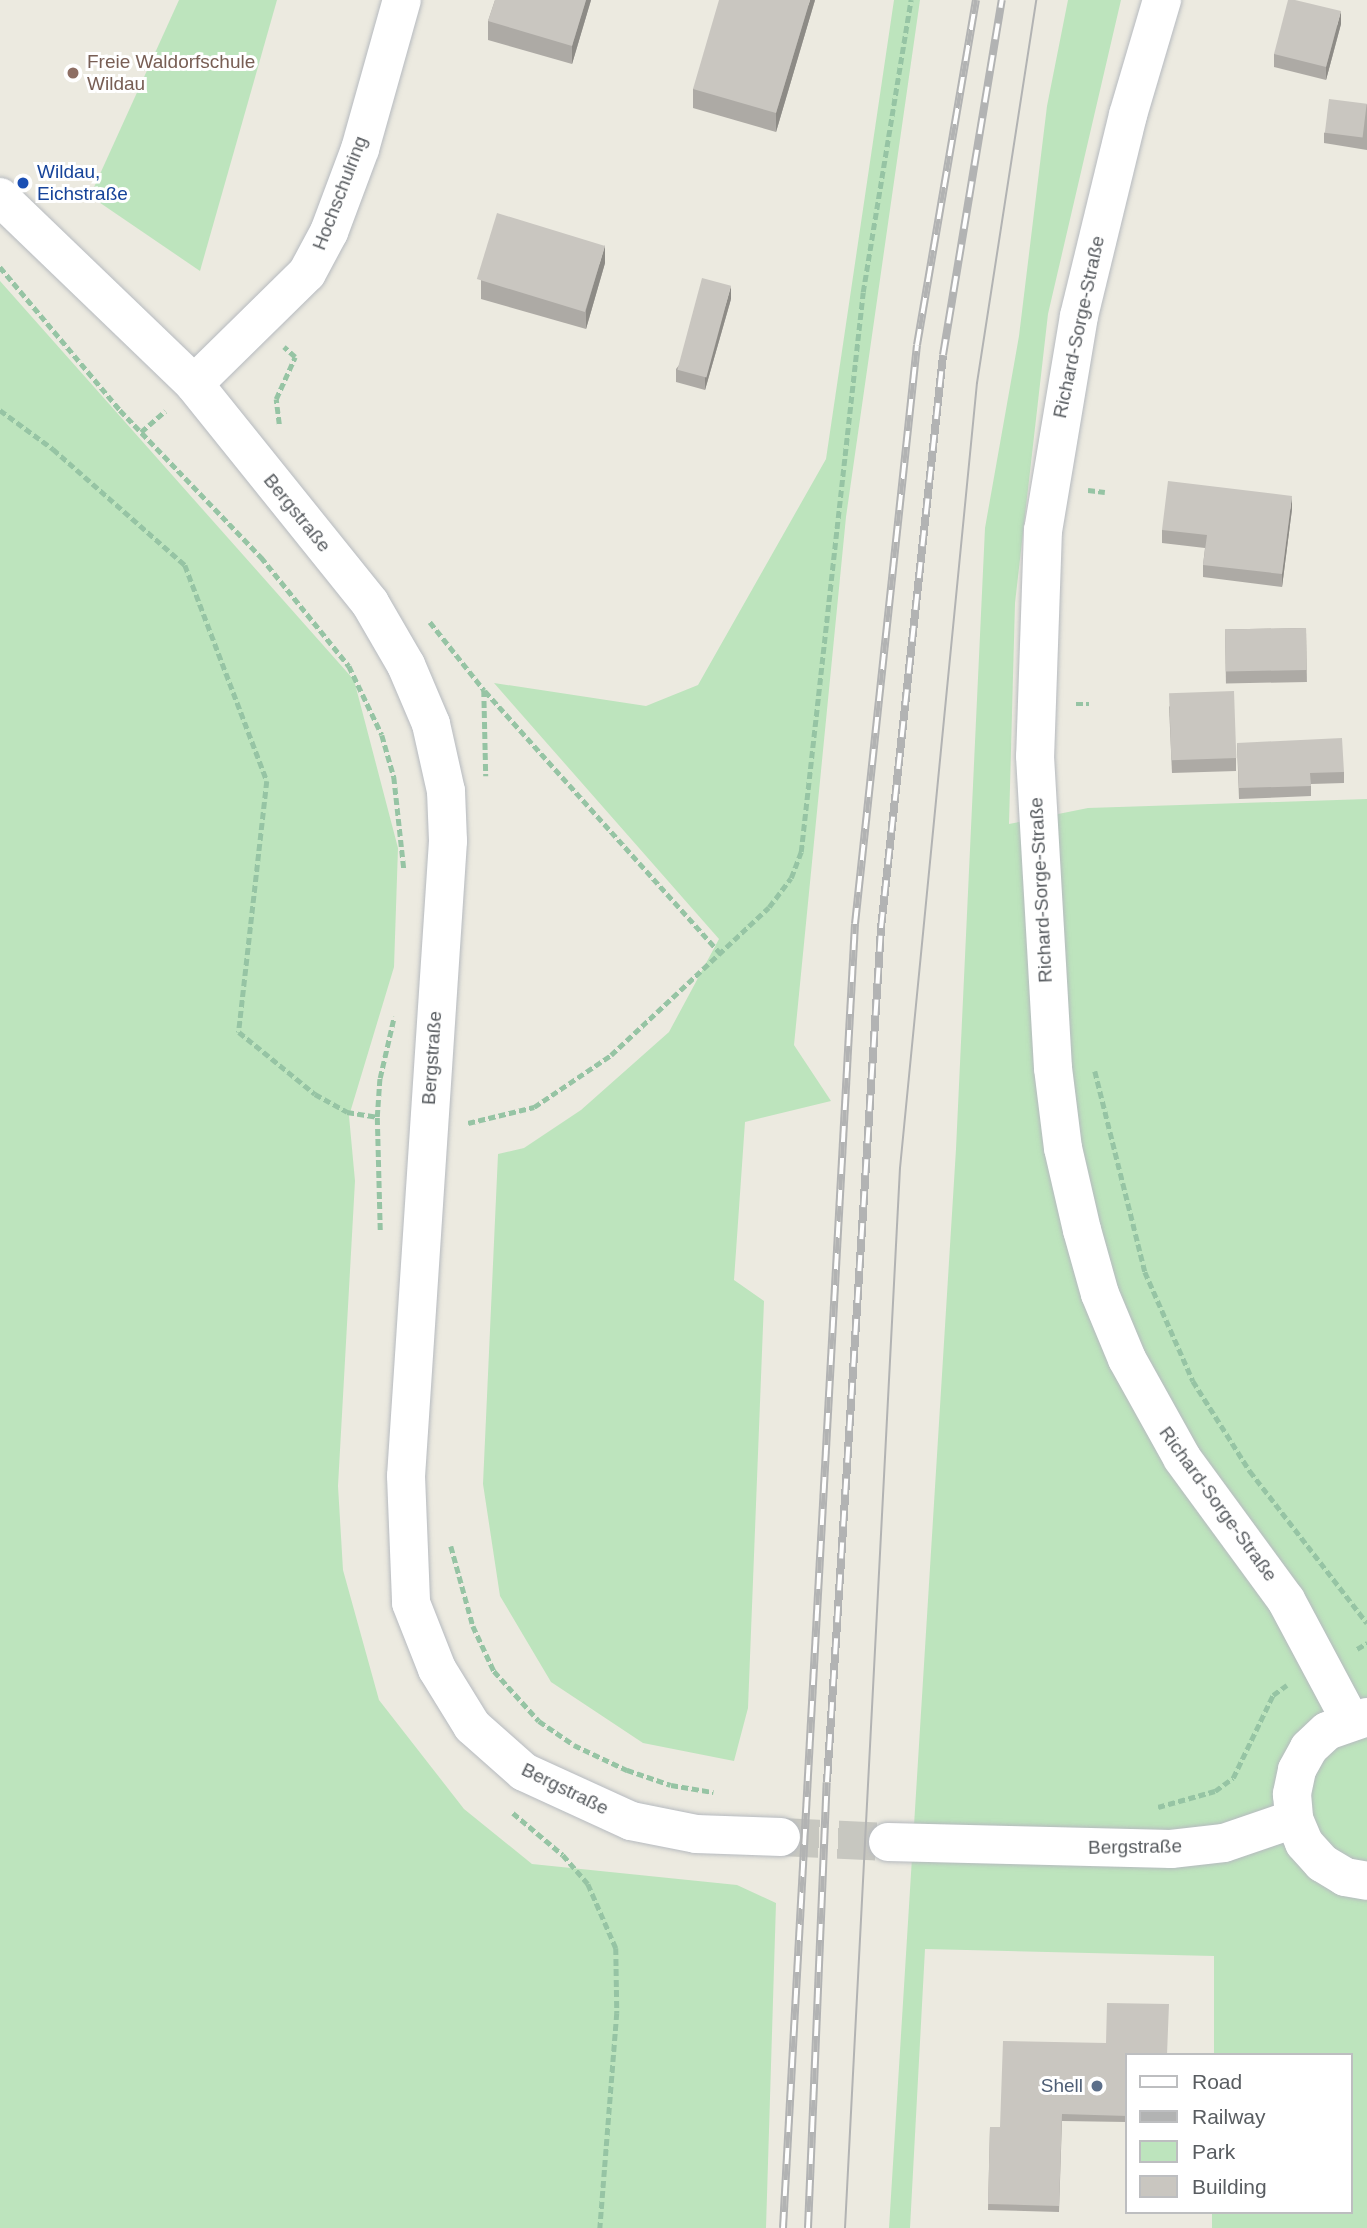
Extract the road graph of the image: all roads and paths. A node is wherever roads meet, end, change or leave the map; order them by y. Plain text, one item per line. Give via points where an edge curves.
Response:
1 (401, 0) edge
2 (911, 0) edge
3 (1162, 0) edge
4 (0, 197) edge
5 (0, 267) edge
6 (194, 384) junction
7 (0, 410) edge
8 (1088, 482) dead end
9 (1087, 490) junction
10 (1105, 492) dead end
11 (1086, 502) dead end
12 (484, 690) dead end
13 (1071, 692) dead end
14 (1071, 704) junction
15 (1089, 704) dead end
16 (1071, 713) dead end
17 (404, 874) dead end
18 (721, 954) junction
19 (397, 1006) dead end
20 (1093, 1064) dead end
21 (464, 1124) dead end
22 (449, 1532) dead end
23 (1367, 1623) edge
24 (1367, 1643) edge
25 (1324, 1666) junction
26 (1358, 1718) edge
27 (719, 1793) dead end
28 (1145, 1809) dead end
29 (1294, 1819) junction
30 (781, 1837) tunnel mouth
31 (888, 1842) tunnel mouth
32 (1367, 1881) edge
33 (616, 1948) dead end
34 (600, 2228) edge

1 - 6 street, Hochschulring via 360,149 329,232 307,273
2 - 18 path via 863,292 801,852 791,878 769,907
3 - 25 street, Richard-Sorge-Straße via 1128,115 1079,316 1043,530 1035,756 1053,1068 1063,1148 1082,1230 1100,1294 1126,1359 1182,1458 1278,1589
4 - 6 street, Bergstraße
5 - 17 path via 120,410 261,557 348,666 383,735 394,777
6 - 30 street, Bergstraße via 370,603 407,665 431,724 446,791 448,841 406,1476 411,1603 437,1669 472,1726 524,1772 631,1821 696,1834
7 - 19 path via 53,449 185,565 267,781 239,1032 315,1094 347,1112 377,1117 385,1051
8 - 9 path
9 - 10 path
9 - 11 path
12 - 18 path
13 - 14 path
14 - 15 path
14 - 16 path
18 - 21 path via 611,1055 545,1100 534,1107
20 - 23 path via 1145,1272 1192,1381 1250,1471
22 - 27 path via 455,1572 494,1671 539,1721 574,1745 627,1770 671,1785
24 - 25 path
25 - 26 street, Richard-Sorge-Straße
25 - 28 path via 1273,1695 1233,1778 1215,1791
26 - 29 street via 1327,1731 1309,1748 1292,1794
29 - 31 street, Bergstraße via 1224,1843 1171,1849
29 - 32 street via 1304,1843 1322,1863 1345,1877
33 - 34 path via 617,2013

